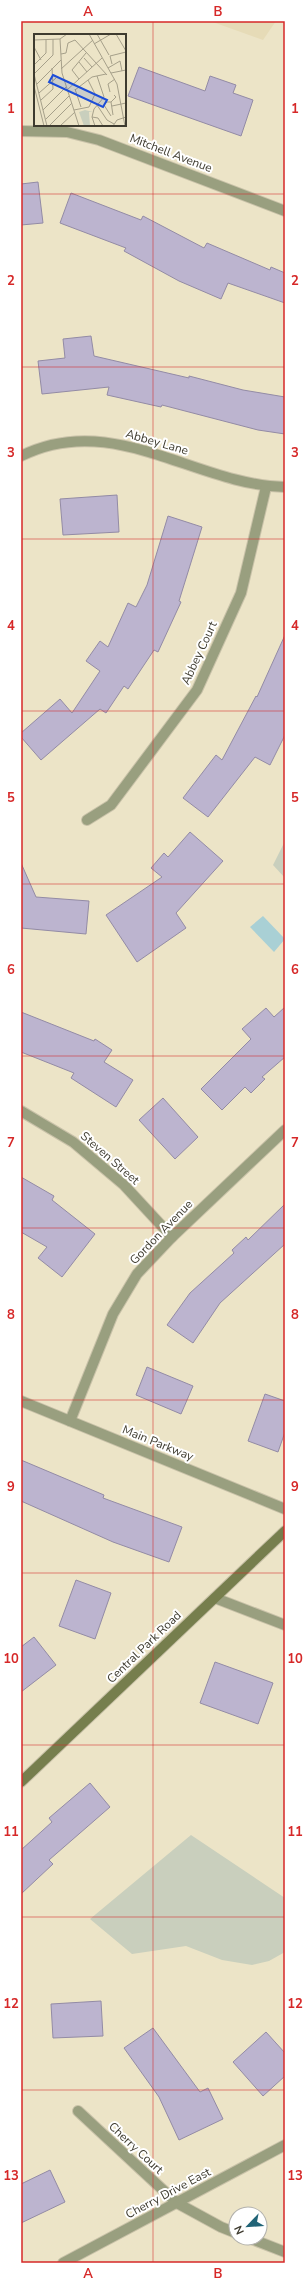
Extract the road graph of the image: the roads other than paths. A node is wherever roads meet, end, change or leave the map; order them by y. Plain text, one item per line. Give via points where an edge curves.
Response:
1 (21, 131) edge
2 (285, 211) edge
3 (21, 456) edge
4 (266, 486) junction
5 (285, 487) edge
6 (87, 820) dead end
7 (21, 1111) edge
8 (285, 1130) edge
9 (172, 1237) junction
10 (21, 1401) edge
11 (70, 1421) junction
12 (285, 1509) edge
13 (285, 1531) edge
14 (215, 1598) junction
15 (285, 1625) edge
16 (21, 1782) edge
17 (78, 2111) dead end
18 (285, 2145) edge
19 (177, 2203) junction
20 (228, 2230) edge
21 (268, 2245) edge
22 (285, 2252) edge
23 (63, 2263) edge

1 - 2 street, Mitchell Avenue via 67,132 99,140
3 - 4 street, Abbey Lane via 37,448 81,441 122,444
4 - 5 street, Abbey Lane
4 - 6 street, Abbey Court via 242,593 197,690 111,805
7 - 9 street, Steven Street via 73,1142 124,1185
8 - 9 street, Gordon Avenue
9 - 11 street, Gordon Avenue via 138,1274 113,1314
10 - 11 street, Main Parkway
11 - 12 street, Main Parkway
13 - 14 street, Central Park Road
14 - 15 street
14 - 16 street, Central Park Road
17 - 19 street, Cherry Court
18 - 19 street, Cherry Drive East
19 - 20 street, Cherry Court
19 - 23 street, Cherry Drive East
21 - 22 street

